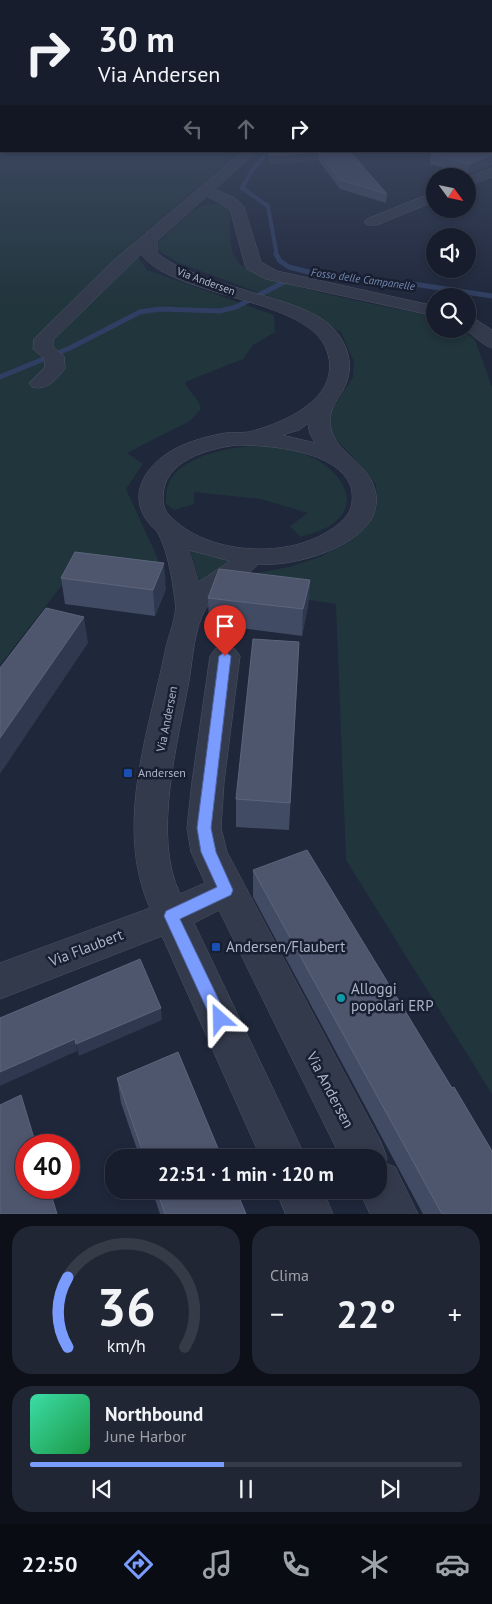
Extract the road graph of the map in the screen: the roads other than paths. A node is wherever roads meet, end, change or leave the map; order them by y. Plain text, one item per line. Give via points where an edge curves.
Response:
1 (203, 192) edge
2 (209, 192) edge
3 (426, 200) edge
4 (372, 222) dead end
5 (149, 240) junction
6 (166, 266) junction
7 (114, 269) junction
8 (426, 309) edge
9 (476, 328) edge
10 (492, 342) edge
11 (39, 383) dead end
12 (322, 406) junction
13 (250, 437) junction
14 (340, 459) junction
15 (170, 531) junction
16 (263, 557) junction
17 (191, 610) junction
18 (225, 656) dead end
19 (226, 890) junction
20 (171, 916) junction
21 (0, 981) edge
22 (280, 1149) edge
23 (361, 1149) edge
24 (387, 1198) edge
25 (303, 1199) edge
26 (310, 1214) edge
27 (395, 1214) edge

1 - 5 street
2 - 8 street via 237,207 253,265 265,272
3 - 4 street
5 - 6 street, Via Andersen via 151,257
5 - 7 street
6 - 7 street via 138,265
6 - 12 street, Via Andersen via 257,299 322,329 332,340 340,368 335,387
7 - 11 street via 44,340 43,348 52,354 54,368
9 - 10 street
12 - 13 street, Via Andersen via 291,425
12 - 14 street, Via Andersen via 319,417 321,432
13 - 14 street, Via Andersen via 306,446
13 - 15 street, Via Andersen via 220,440 194,448 172,460 159,472 150,493 151,505
14 - 16 street, Via Andersen via 357,474 365,495 364,507 353,525 320,546 286,556
15 - 16 street, Via Andersen via 207,547
15 - 17 street, Via Andersen via 182,565
16 - 17 street, Via Andersen via 222,576
17 - 20 street, Via Andersen via 170,700 151,813 150,846 154,875
18 - 19 street, Via Andersen via 204,828 209,852
19 - 20 street
19 - 23 street, Via Andersen
20 - 21 street, Via Flaubert
20 - 22 street, Via Andersen
24 - 27 street
25 - 26 street

